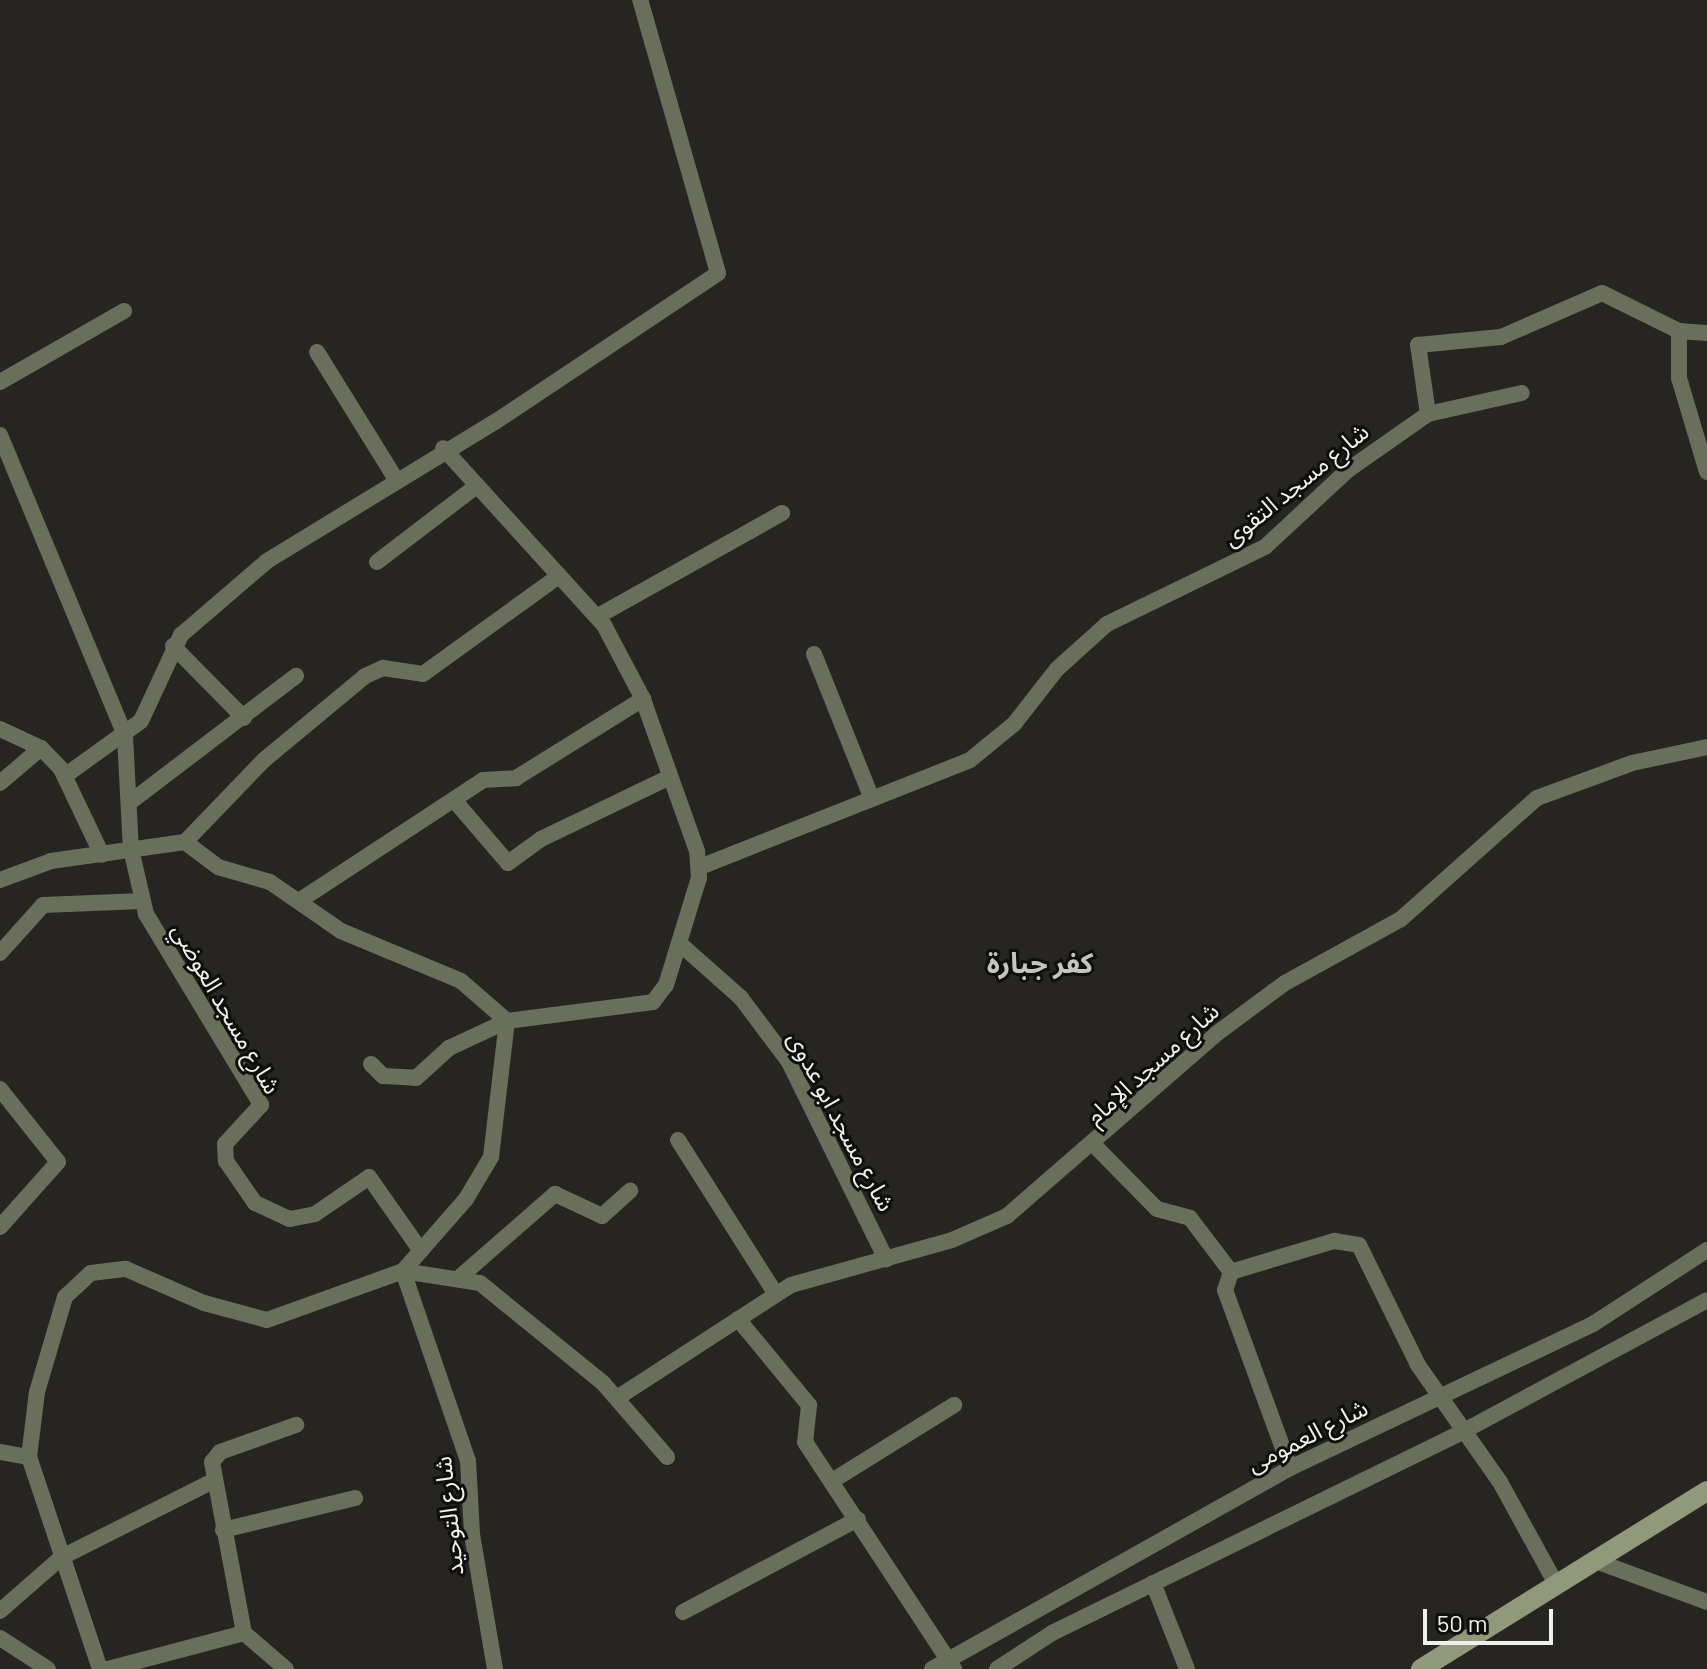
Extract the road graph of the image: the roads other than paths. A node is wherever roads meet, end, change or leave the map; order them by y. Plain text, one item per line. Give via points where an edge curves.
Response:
1 (640, 0) edge
2 (124, 311) dead end
3 (1679, 331) junction
4 (1707, 333) edge
5 (317, 352) dead end
6 (0, 382) edge
7 (1522, 393) dead end
8 (1428, 414) junction
9 (0, 435) edge
10 (443, 448) junction
11 (1707, 472) edge
12 (395, 478) junction
13 (475, 487) junction
14 (782, 513) dead end
15 (377, 562) dead end
16 (559, 576) junction
17 (598, 616) junction
18 (173, 646) junction
19 (814, 654) dead end
20 (296, 676) dead end
21 (643, 699) junction
22 (244, 718) junction
23 (0, 729) edge
24 (125, 736) junction
25 (1707, 747) edge
26 (41, 748) junction
27 (66, 775) junction
28 (670, 777) junction
29 (0, 783) edge
30 (872, 799) junction
31 (133, 800) junction
32 (454, 800) junction
33 (185, 842) junction
34 (131, 849) junction
35 (102, 855) junction
36 (700, 867) junction
37 (0, 880) edge
38 (142, 901) junction
39 (299, 901) junction
40 (679, 943) junction
41 (0, 953) edge
42 (507, 1021) junction
43 (371, 1064) dead end
44 (0, 1089) edge
45 (678, 1140) dead end
46 (1095, 1146) junction
47 (630, 1191) dead end
48 (0, 1227) edge
49 (1707, 1250) edge
50 (421, 1251) junction
51 (886, 1259) junction
52 (403, 1271) junction
53 (1231, 1272) junction
54 (461, 1276) junction
55 (775, 1293) junction
56 (1707, 1300) edge
57 (738, 1319) junction
58 (617, 1398) junction
59 (1440, 1400) junction
60 (954, 1405) dead end
61 (296, 1425) dead end
62 (1461, 1429) junction
63 (0, 1452) edge
64 (29, 1457) junction
65 (667, 1457) dead end
66 (1290, 1468) junction
67 (215, 1480) junction
68 (832, 1481) junction
69 (1707, 1491) edge
70 (355, 1498) dead end
71 (858, 1519) junction
72 (223, 1530) junction
73 (62, 1557) junction
74 (1593, 1560) junction
75 (1555, 1582) junction
76 (1153, 1583) junction
77 (1707, 1602) edge
78 (0, 1611) edge
79 (683, 1612) dead end
80 (244, 1633) junction
81 (0, 1638) edge
82 (951, 1664) edge
83 (48, 1669) edge
84 (100, 1669) edge
85 (108, 1669) edge
86 (286, 1669) edge
87 (495, 1669) edge
88 (932, 1669) edge
89 (997, 1669) edge
90 (1187, 1669) edge
91 (1421, 1669) edge

1 - 10 street via 718,273 495,422
2 - 6 street
3 - 4 street
3 - 8 street via 1602,293 1501,337 1416,346
3 - 11 street via 1679,378
5 - 12 street
7 - 8 street, شارع مسجد التقوى
8 - 30 street, شارع مسجد التقوى via 1348,470 1265,547 1099,631 986,750
9 - 24 street, شارع مسجد العوضي
10 - 12 street
10 - 13 street
12 - 18 street via 267,561
13 - 15 street
13 - 16 street
14 - 17 street
16 - 17 street
16 - 33 street via 423,674 383,668 365,676 264,760
17 - 21 street
18 - 22 street
18 - 24 street via 149,713
19 - 30 street
20 - 22 street
21 - 28 street
21 - 32 street via 516,778 490,777
22 - 31 street
23 - 26 street
24 - 27 street
24 - 31 street, شارع مسجد العوضي
25 - 46 street, شارع مسجد الإمام via 1600,772 1527,805 1401,919 1285,983 1206,1042
26 - 27 street
26 - 29 street
27 - 35 street
28 - 32 street via 541,839 508,863
28 - 36 street
30 - 36 street, شارع مسجد التقوى
31 - 34 street, شارع مسجد العوضي
32 - 39 street
33 - 34 street
33 - 39 street via 218,867 263,878
34 - 35 street
34 - 38 street, شارع مسجد العوضي
35 - 37 street via 51,861
36 - 40 street
38 - 41 street via 43,905
38 - 50 street, شارع مسجد العوضي via 156,937 261,1105 223,1150 255,1203 278,1217 307,1217 369,1177
39 - 42 street via 341,931 461,981
40 - 42 street via 661,995 644,1008
40 - 51 street, شارع مسجد ابو عدوى via 741,998 789,1062
42 - 43 street via 449,1048 416,1078 383,1076
42 - 50 street via 491,1157
44 - 48 street via 58,1162
45 - 55 street
46 - 51 street, شارع مسجد الإمام via 1007,1216
46 - 53 street via 1157,1209 1190,1218
47 - 54 street via 602,1216 555,1194
49 - 59 street, شارع العمومى via 1593,1324
50 - 52 street
51 - 55 street, شارع مسجد الإمام
52 - 54 street
52 - 64 street via 267,1320 204,1303 126,1269 91,1273 58,1314
52 - 87 street, شارع التوحيد via 464,1441
53 - 59 street via 1334,1241 1359,1245
53 - 66 street via 1225,1290
54 - 58 street via 493,1292
55 - 57 street, شارع مسجد الإمام
56 - 62 street
57 - 58 street, شارع مسجد الإمام
57 - 68 street via 809,1405 804,1437
58 - 65 street
59 - 62 street
59 - 66 street, شارع العمومى
60 - 68 street
61 - 67 street via 220,1452 212,1462
62 - 75 street via 1500,1482
62 - 76 street
63 - 64 street
64 - 73 street
66 - 82 street, شارع العمومى
67 - 72 street
67 - 73 street
68 - 71 street
69 - 74 street
70 - 72 street
71 - 79 street
71 - 82 street
72 - 80 street
73 - 78 street
73 - 84 street
74 - 75 street
74 - 77 street
75 - 91 street
76 - 89 street
76 - 90 street
80 - 85 street
80 - 86 street
81 - 83 street
82 - 88 street, شارع العمومى

